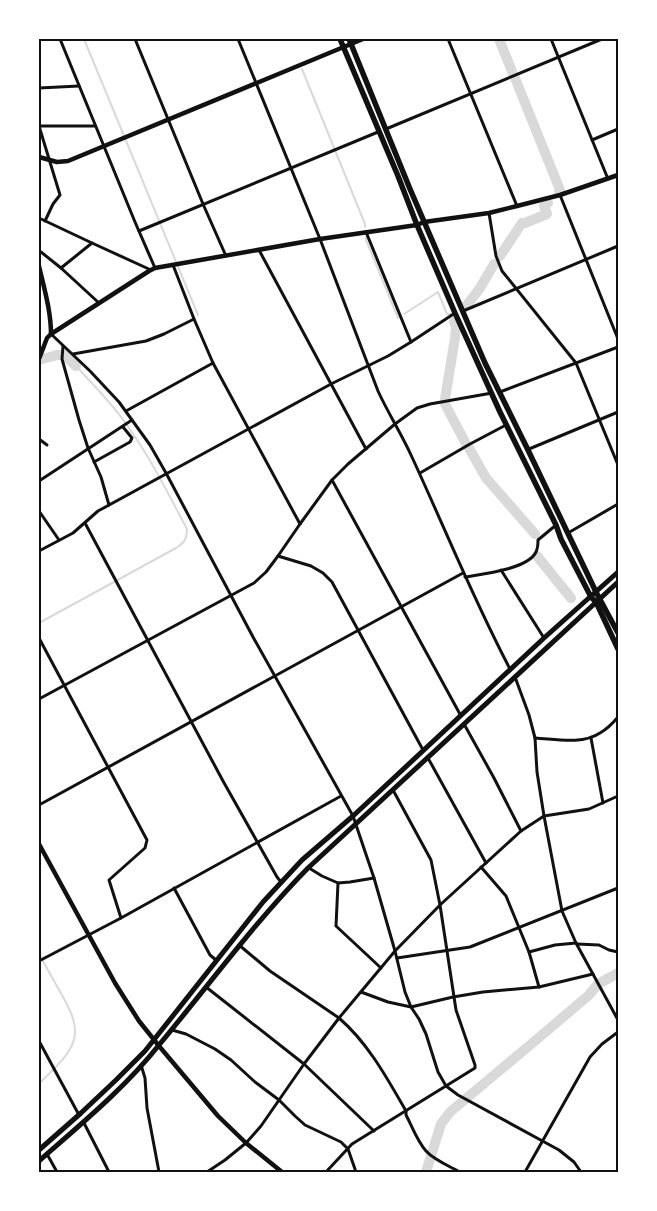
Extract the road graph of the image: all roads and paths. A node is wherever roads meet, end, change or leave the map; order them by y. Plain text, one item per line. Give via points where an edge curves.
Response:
1 (60, 39) edge
2 (135, 39) edge
3 (238, 39) edge
4 (340, 39) edge
5 (363, 39) edge
6 (448, 39) edge
7 (550, 39) edge
8 (602, 39) edge
9 (350, 41) edge
10 (344, 47) junction
11 (558, 57) junction
12 (256, 83) junction
13 (80, 86) junction
14 (39, 88) edge
15 (471, 94) junction
16 (168, 119) junction
17 (95, 126) junction
18 (386, 128) junction
19 (618, 129) edge
20 (380, 131) junction
21 (592, 140) junction
22 (104, 146) junction
23 (39, 157) edge
24 (48, 160) junction
25 (291, 168) junction
26 (618, 175) edge
27 (608, 179) junction
28 (560, 195) junction
29 (203, 204) junction
30 (517, 206) junction
31 (489, 213) junction
32 (39, 218) edge
33 (46, 221) junction
34 (424, 222) junction
35 (417, 225) junction
36 (139, 231) junction
37 (366, 232) junction
38 (320, 239) junction
39 (92, 243) junction
40 (618, 246) edge
41 (259, 250) junction
42 (39, 252) edge
43 (226, 256) junction
44 (586, 260) junction
45 (176, 265) junction
46 (39, 266) edge
47 (60, 268) junction
48 (154, 269) junction
49 (516, 289) junction
50 (99, 304) junction
51 (462, 311) junction
52 (455, 313) junction
53 (194, 319) junction
54 (51, 334) junction
55 (618, 339) edge
56 (411, 342) junction
57 (63, 346) junction
58 (618, 347) edge
59 (73, 354) junction
60 (40, 357) edge
61 (213, 363) junction
62 (576, 363) junction
63 (368, 366) junction
64 (331, 384) junction
65 (500, 392) junction
66 (492, 393) junction
67 (126, 411) junction
68 (618, 412) edge
69 (600, 420) junction
70 (131, 421) junction
71 (395, 424) junction
72 (507, 425) junction
73 (124, 426) junction
74 (249, 428) junction
75 (39, 439) edge
76 (47, 445) dead end
77 (88, 448) junction
78 (366, 449) junction
79 (528, 450) junction
80 (94, 462) junction
81 (618, 465) edge
82 (166, 474) junction
83 (420, 474) junction
84 (332, 480) junction
85 (39, 481) edge
86 (108, 505) junction
87 (616, 505) edge
88 (618, 510) edge
89 (39, 511) edge
90 (85, 523) junction
91 (300, 524) junction
92 (556, 525) junction
93 (568, 534) junction
94 (59, 540) junction
95 (39, 551) edge
96 (278, 556) junction
97 (501, 570) junction
98 (618, 572) edge
99 (464, 575) junction
100 (618, 582) edge
101 (596, 592) junction
102 (230, 595) junction
103 (596, 599) junction
104 (401, 607) junction
105 (358, 630) junction
106 (618, 633) edge
107 (39, 638) edge
108 (544, 638) junction
109 (147, 640) junction
110 (618, 649) edge
111 (511, 670) junction
112 (274, 676) junction
113 (515, 677) junction
114 (64, 685) junction
115 (39, 699) edge
116 (461, 716) junction
117 (618, 717) edge
118 (191, 721) junction
119 (464, 724) junction
120 (535, 738) junction
121 (591, 738) junction
122 (423, 750) junction
123 (428, 758) junction
124 (108, 766) junction
125 (393, 790) junction
126 (341, 796) junction
127 (618, 796) edge
128 (603, 803) junction
129 (39, 804) edge
130 (353, 816) junction
131 (544, 816) junction
132 (356, 824) junction
133 (521, 831) junction
134 (257, 842) junction
135 (39, 844) edge
136 (486, 863) junction
137 (481, 867) junction
138 (308, 868) junction
139 (374, 878) junction
140 (281, 882) junction
141 (338, 883) junction
142 (174, 888) junction
143 (618, 888) edge
144 (440, 905) junction
145 (562, 911) junction
146 (121, 918) junction
147 (519, 928) junction
148 (88, 935) junction
149 (576, 944) junction
150 (239, 945) junction
151 (395, 951) junction
152 (446, 951) junction
153 (529, 952) junction
154 (618, 952) edge
155 (397, 958) junction
156 (216, 960) junction
157 (39, 961) edge
158 (381, 968) junction
159 (593, 974) junction
160 (206, 987) junction
161 (539, 987) junction
162 (362, 992) junction
163 (453, 997) junction
164 (410, 1007) junction
165 (340, 1018) junction
166 (618, 1020) edge
167 (171, 1030) junction
168 (618, 1032) edge
169 (153, 1039) junction
170 (39, 1041) edge
171 (159, 1046) junction
172 (304, 1064) junction
173 (141, 1065) junction
174 (446, 1086) junction
175 (279, 1100) junction
176 (406, 1111) junction
177 (79, 1115) junction
178 (84, 1123) junction
179 (374, 1131) junction
180 (543, 1141) junction
181 (246, 1143) junction
182 (348, 1149) junction
183 (39, 1150) edge
184 (47, 1154) junction
185 (39, 1161) edge
186 (57, 1172) edge
187 (110, 1172) edge
188 (159, 1172) edge
189 (207, 1172) edge
190 (282, 1172) edge
191 (326, 1172) edge
192 (356, 1172) edge
193 (460, 1172) edge
194 (525, 1172) edge
195 (581, 1172) edge

1 - 13 street
2 - 16 street
3 - 12 street
4 - 10 highway
5 - 9 street
6 - 15 street
7 - 11 street
8 - 11 street
9 - 10 street
9 - 18 highway
10 - 12 street
10 - 20 highway
11 - 15 street
11 - 21 street
12 - 16 street
12 - 25 street
13 - 14 street
13 - 17 street
15 - 18 street
15 - 30 street
16 - 22 street
16 - 29 street
17 - 22 street
17 - 24 street via 39,126
18 - 34 highway
19 - 21 street
20 - 25 street
20 - 35 highway
21 - 27 street
22 - 24 street via 68,161
22 - 36 street
23 - 24 street
24 - 33 street via 60,195
25 - 29 street
25 - 38 street
26 - 27 street
27 - 28 street
28 - 30 street
28 - 44 street
29 - 36 street
29 - 43 street
30 - 31 street
31 - 34 street
31 - 49 street via 496,256 502,271
32 - 33 street
33 - 39 street
34 - 35 street
34 - 51 highway
35 - 37 street
35 - 52 highway
36 - 48 street
37 - 38 street
37 - 56 street
38 - 41 street
38 - 63 street
39 - 47 street
39 - 48 street
40 - 44 street
41 - 43 street
41 - 64 street
42 - 47 street
43 - 45 street
44 - 49 street
44 - 55 street
45 - 48 street
45 - 53 street
46 - 54 street
47 - 50 street
48 - 50 street
49 - 51 street
49 - 62 street
50 - 54 street
51 - 65 highway
52 - 56 street
52 - 66 highway
53 - 59 street via 146,341
53 - 61 street
54 - 57 street
54 - 60 street
56 - 63 street
57 - 59 street
57 - 77 street via 62,358
58 - 62 street
59 - 67 street
61 - 67 street
61 - 74 street
62 - 65 street
62 - 69 street
63 - 64 street
63 - 71 street
64 - 74 street
64 - 78 street
65 - 79 highway
66 - 71 street via 417,408
66 - 72 highway
67 - 70 street
68 - 69 street
69 - 79 street
69 - 81 street
70 - 73 street
70 - 82 street via 150,445
71 - 78 street
71 - 83 street
72 - 83 street
72 - 92 highway
73 - 77 street
73 - 80 street via 132,438 130,442
74 - 82 street
74 - 91 street
75 - 76 street
77 - 80 street
77 - 85 street
78 - 84 street
79 - 93 highway
80 - 86 street
82 - 86 street
82 - 102 street
83 - 99 street
84 - 91 street
84 - 104 street
86 - 90 street
87 - 88 street
87 - 93 street
89 - 94 street
90 - 94 street
90 - 109 street
91 - 96 street
92 - 97 street via 538,540 538,549 533,557
92 - 103 highway
93 - 101 highway
94 - 95 street
96 - 102 street via 254,583
96 - 105 street via 323,573 336,588
97 - 99 street
97 - 108 street
98 - 101 main road
99 - 104 street
99 - 111 street
100 - 103 main road
101 - 103 highway
102 - 109 street
102 - 112 street
103 - 106 highway
103 - 108 main road
103 - 110 highway
103 - 113 main road
104 - 105 street
104 - 116 street
105 - 112 street
105 - 122 street
107 - 114 street
108 - 111 main road
109 - 114 street
109 - 118 street
111 - 116 main road
112 - 118 street
112 - 126 street
113 - 119 main road
113 - 120 street
114 - 115 street
114 - 124 street
116 - 122 main road
117 - 121 street
118 - 124 street
118 - 134 street
119 - 123 main road
119 - 133 street
120 - 121 street
120 - 131 street
121 - 128 street
122 - 130 main road
123 - 125 main road
123 - 136 street
124 - 129 street
124 - 146 street via 148,840 145,848 110,880
125 - 132 main road
125 - 144 street via 431,860
126 - 130 street
126 - 134 street
127 - 128 street
128 - 131 street via 577,812
130 - 132 street
130 - 140 main road
131 - 133 street
131 - 145 street
132 - 138 main road
132 - 139 street
133 - 136 street
134 - 140 street
134 - 142 street
135 - 148 street
136 - 137 street
137 - 144 street
137 - 147 street via 506,896
138 - 141 street
138 - 150 main road
139 - 141 street
139 - 151 street
140 - 156 main road
141 - 158 street via 336,926
142 - 146 street
142 - 156 street via 210,955
143 - 145 street
144 - 151 street
144 - 152 street
145 - 147 street
145 - 149 street
146 - 148 street
147 - 152 street via 470,947
147 - 153 street
148 - 157 street
148 - 169 street via 115,983
149 - 153 street via 555,945
149 - 154 street via 599,945
149 - 159 street
150 - 160 main road
150 - 165 street via 270,972
151 - 155 street
151 - 158 street
152 - 155 street
152 - 163 street
153 - 161 street
155 - 164 street
156 - 169 main road
158 - 162 street
159 - 161 street
159 - 166 street
160 - 167 main road
160 - 172 street
161 - 163 street
162 - 164 street
162 - 165 street
163 - 164 street
163 - 174 street via 475,1068
164 - 174 street via 426,1034
165 - 172 street
165 - 176 street via 366,1046
167 - 171 main road
167 - 175 street via 215,1049
168 - 180 street via 590,1057
169 - 171 street
169 - 177 main road via 145,1051
170 - 177 street
171 - 173 main road
171 - 181 street via 218,1116
172 - 175 street
172 - 179 street
173 - 178 main road
173 - 188 street
174 - 176 street
174 - 180 street
175 - 181 street
175 - 182 street via 305,1125 342,1142
176 - 179 street
176 - 193 street via 426,1151
177 - 183 main road
178 - 184 main road
178 - 187 street
179 - 182 street
180 - 194 street
180 - 195 street via 568,1156
181 - 189 street
181 - 190 street
182 - 191 street
182 - 192 street
184 - 185 main road
184 - 186 street

